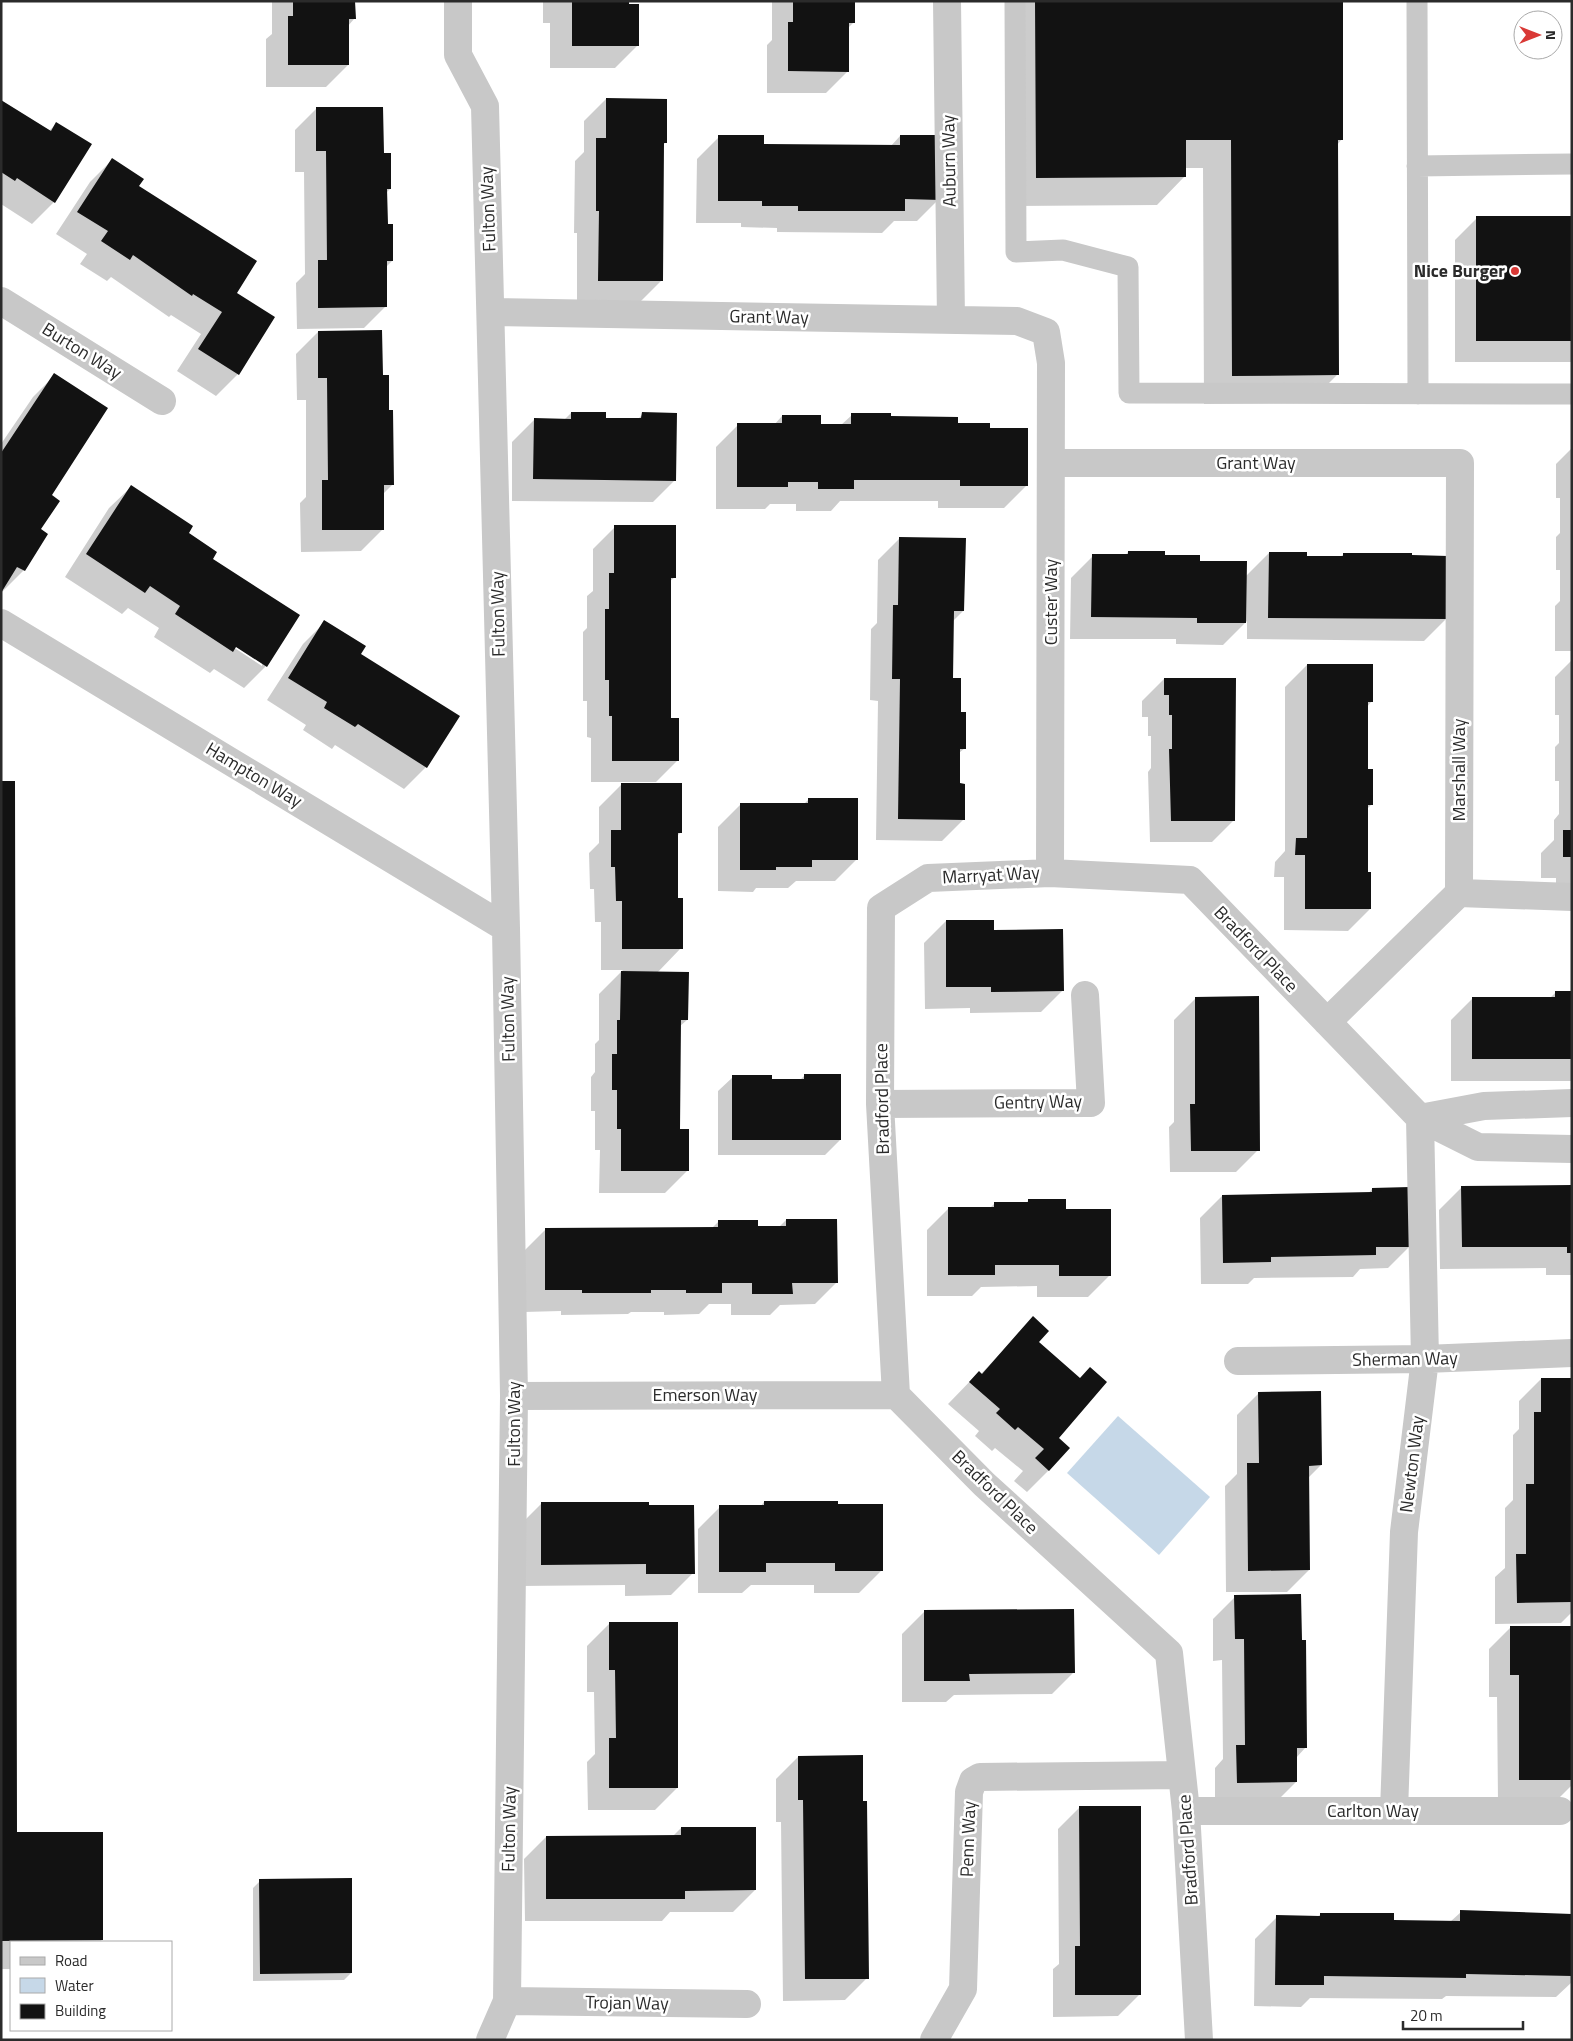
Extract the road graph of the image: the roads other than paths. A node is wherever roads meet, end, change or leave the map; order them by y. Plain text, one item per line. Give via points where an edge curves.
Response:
1 (458, 1) edge
2 (947, 1) edge
3 (1015, 1) edge
4 (1417, 1) edge
5 (1572, 164) edge
6 (1417, 166) junction
7 (1, 301) edge
8 (490, 312) junction
9 (951, 320) junction
10 (1046, 332) joint
11 (1418, 394) junction
12 (1572, 394) edge
13 (162, 401) dead end
14 (1052, 463) junction
15 (1460, 463) joint
16 (1, 623) edge
17 (1050, 873) junction
18 (1459, 893) junction
19 (1572, 897) edge
20 (881, 908) joint
21 (506, 928) junction
22 (1085, 996) dead end
23 (1327, 1022) junction
24 (1572, 1103) edge
25 (880, 1104) junction
26 (1420, 1118) junction
27 (1572, 1150) edge
28 (1572, 1353) edge
29 (1425, 1359) junction
30 (1238, 1361) dead end
31 (896, 1395) junction
32 (514, 1396) junction
33 (1182, 1775) junction
34 (1186, 1811) junction
35 (1394, 1811) junction
36 (1560, 1811) dead end
37 (507, 2002) junction
38 (747, 2004) dead end
39 (490, 2040) edge
40 (934, 2040) edge
41 (1199, 2040) edge

1 - 8 street, Fulton Way via 458,56 484,106
2 - 9 street, Auburn Way
3 - 11 lane via 1016,252 1063,250 1128,268 1129,393
4 - 6 lane
5 - 6 lane
6 - 11 lane
7 - 13 street, Burton Way
8 - 9 street, Grant Way
8 - 21 street, Fulton Way
9 - 10 street, Grant Way via 1017,321
10 - 14 street, Custer Way via 1052,363
11 - 12 lane
14 - 15 street, Grant Way
14 - 17 street, Custer Way
15 - 18 street, Marshall Way
16 - 21 street, Hampton Way
17 - 20 street, Marryat Way via 928,878
17 - 23 street, Bradford Place via 1190,880
18 - 19 street
18 - 23 street
20 - 25 street, Bradford Place
21 - 32 street, Fulton Way
22 - 25 street, Gentry Way via 1091,1103
23 - 26 street, Bradford Place
24 - 26 street via 1484,1106
25 - 31 street, Bradford Place
26 - 27 street, Bradford Place via 1478,1148
26 - 29 street, Newton Way
28 - 29 street, Sherman Way
29 - 30 street, Sherman Way
29 - 35 street, Newton Way via 1404,1532
31 - 32 street, Emerson Way
31 - 33 street, Bradford Place via 984,1484 1169,1653
32 - 37 street, Fulton Way
33 - 34 street, Bradford Place
33 - 40 street, Penn Way via 980,1777 973,1781 969,1792 963,1989
34 - 35 street, Carlton Way
34 - 41 street, Bradford Place
35 - 36 street, Carlton Way
37 - 38 street, Trojan Way
37 - 39 street, Fulton Way

